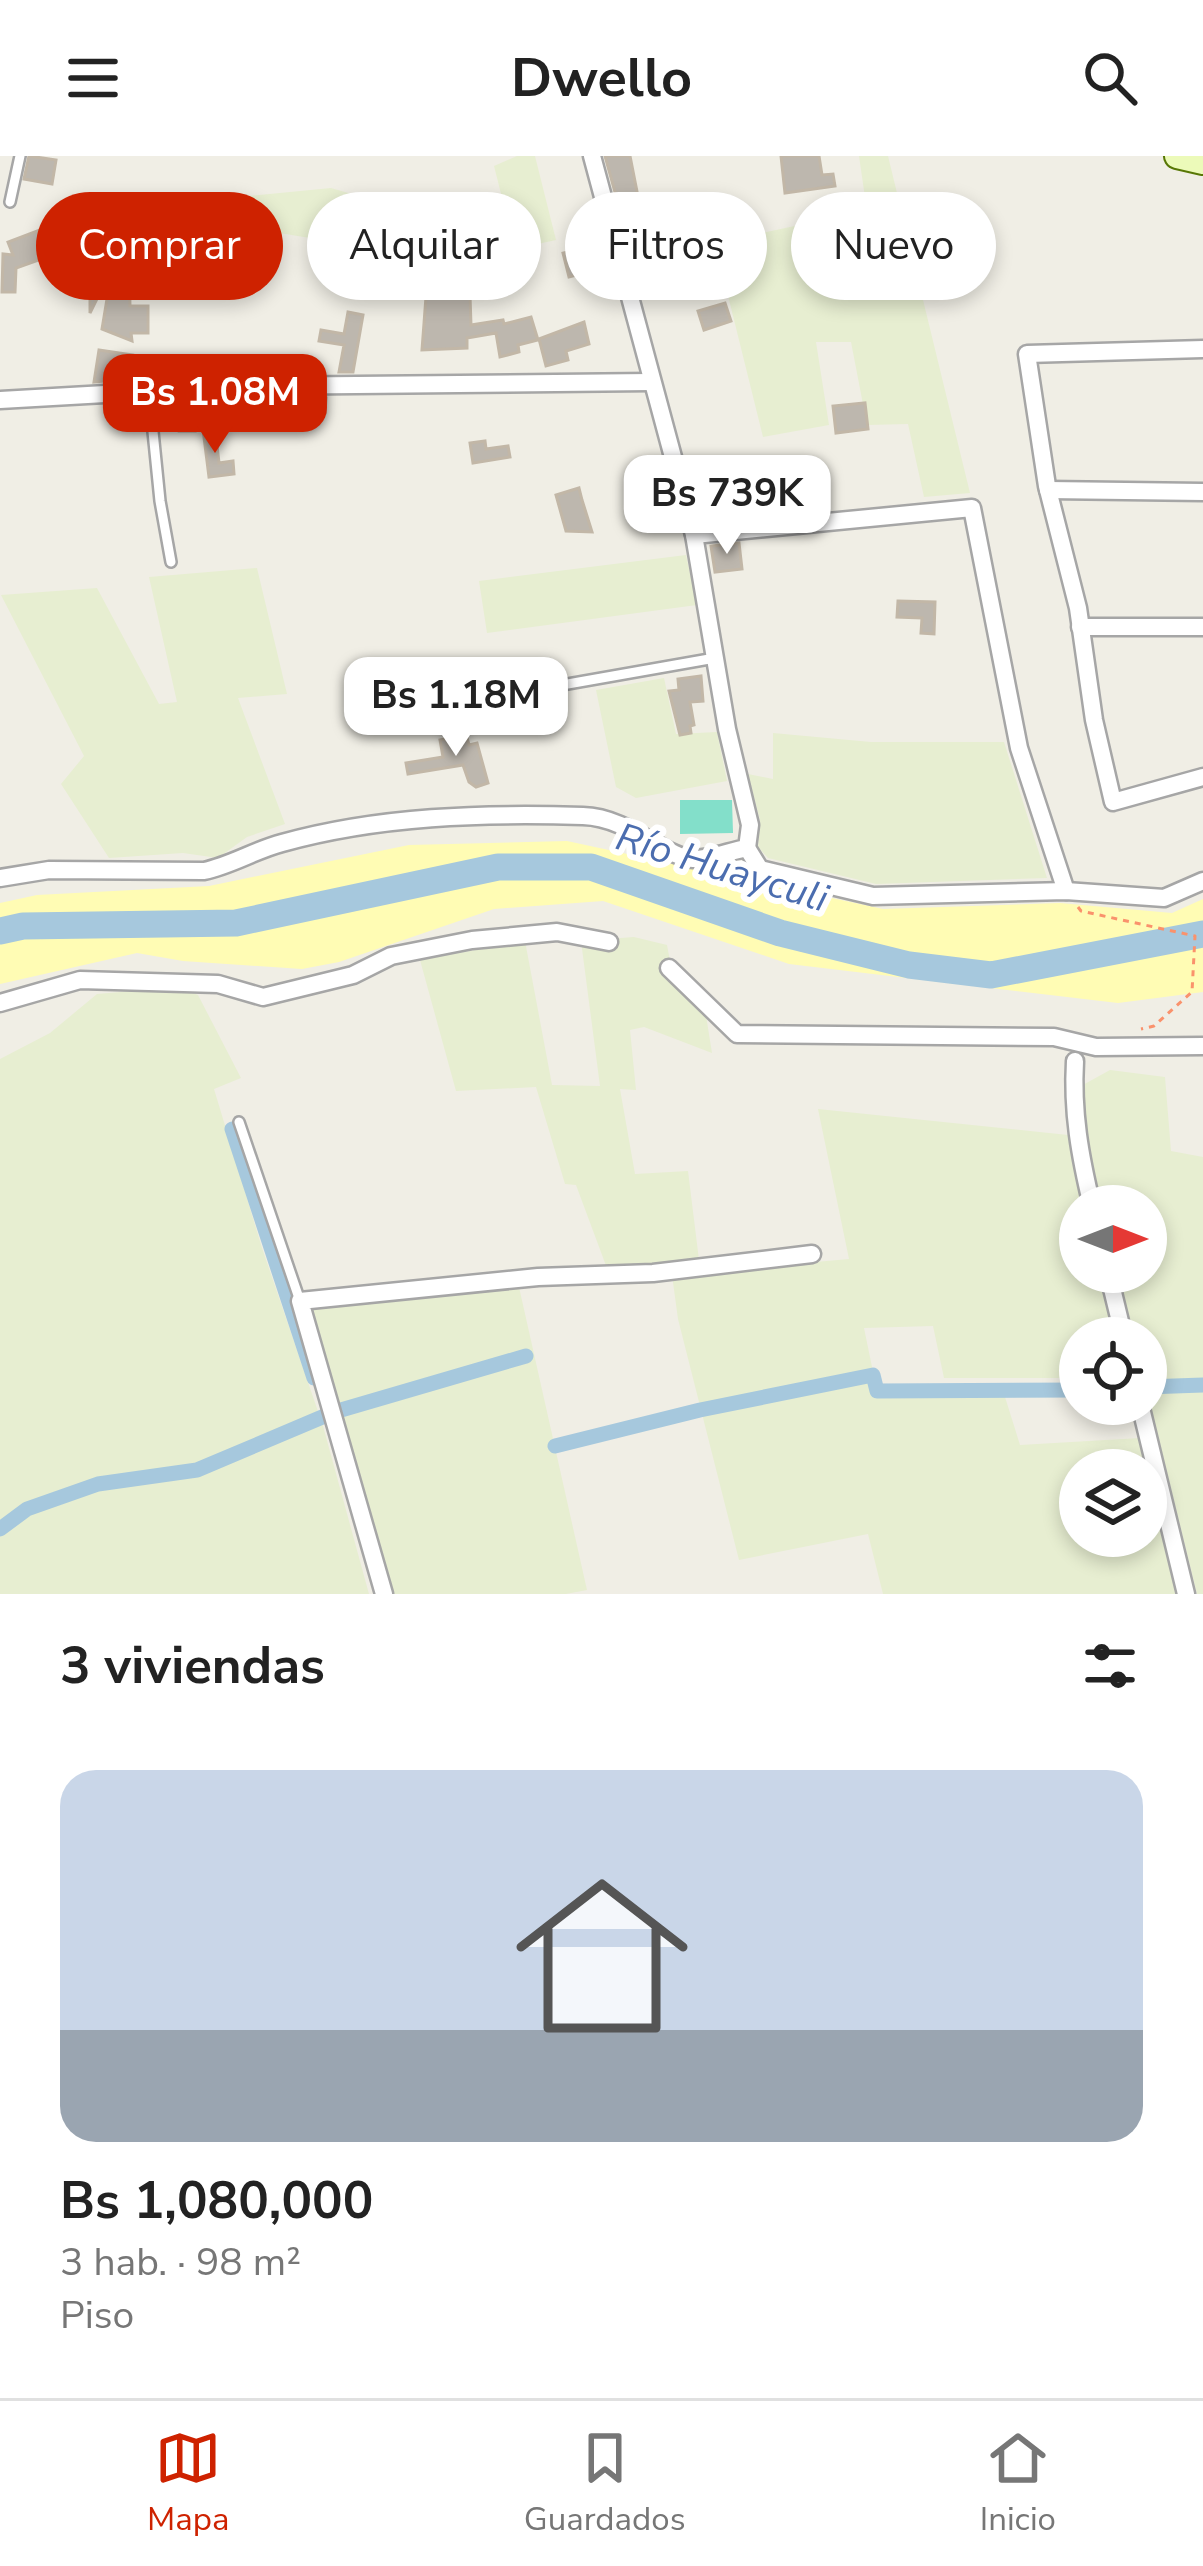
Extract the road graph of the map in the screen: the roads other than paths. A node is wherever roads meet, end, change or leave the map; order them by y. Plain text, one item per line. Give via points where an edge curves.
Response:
1 (20, 156) edge
2 (592, 156) edge
3 (1177, 156) edge
4 (1203, 162) edge
5 (10, 202) dead end
6 (1203, 349) edge
7 (651, 382) junction
8 (149, 392) junction
9 (0, 400) edge
10 (1048, 490) junction
11 (1203, 493) edge
12 (694, 535) junction
13 (171, 562) dead end
14 (1080, 627) junction
15 (1203, 627) edge
16 (715, 658) junction
17 (425, 715) dead end
18 (1203, 777) edge
19 (747, 848) junction
20 (0, 878) edge
21 (1203, 881) edge
22 (1066, 891) junction
23 (609, 941) dead end
24 (669, 968) dead end
25 (0, 1003) edge
26 (1203, 1046) edge
27 (1075, 1060) dead end
28 (239, 1122) dead end
29 (1087, 1185) edge
30 (812, 1254) dead end
31 (299, 1301) junction
32 (1145, 1425) edge
33 (385, 1594) edge
34 (1186, 1594) edge

1 - 5 lane
2 - 7 street
3 - 4 main road
6 - 10 street via 1027,354
7 - 8 street
7 - 12 street
8 - 9 street
8 - 13 lane
10 - 11 street
10 - 14 street
12 - 16 street
12 - 22 street via 972,508 1019,748
14 - 15 street
14 - 18 street via 1113,802
16 - 17 lane via 511,694 485,720
16 - 19 street via 750,825
19 - 20 street via 690,859 624,824 590,816 478,816 371,824 278,843 205,871 49,870
19 - 22 street via 760,869 873,896
21 - 22 street via 1164,898
23 - 25 street via 557,932 472,940 263,997 218,984 80,980
24 - 26 street via 737,1034 1054,1036 1096,1047
27 - 29 street via 1072,1100
28 - 31 lane
30 - 31 street
31 - 33 street
32 - 34 street

